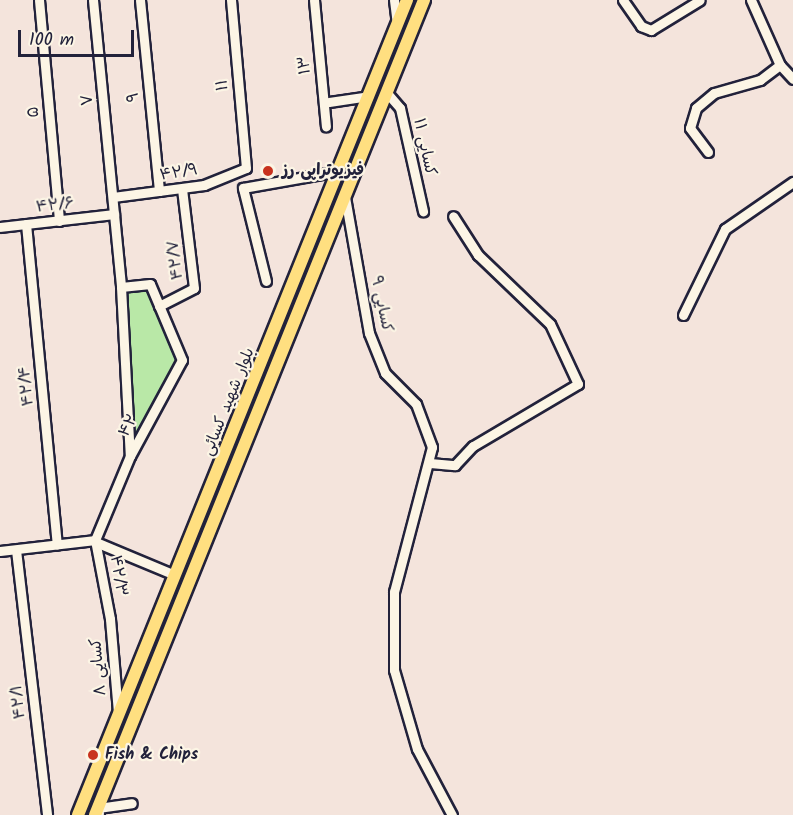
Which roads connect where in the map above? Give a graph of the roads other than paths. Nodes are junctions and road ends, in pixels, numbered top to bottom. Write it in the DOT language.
graph roads {
  1 [pos="39,0"];
  2 [pos="93,0"];
  3 [pos="140,0"];
  4 [pos="231,0"];
  5 [pos="314,0"];
  6 [pos="394,0"];
  7 [pos="407,0"];
  8 [pos="424,0"];
  9 [pos="623,0"];
  10 [pos="700,0"];
  11 [pos="751,0"];
  12 [pos="397,26"];
  13 [pos="780,65"];
  14 [pos="793,79"];
  15 [pos="387,93"];
  16 [pos="369,96"];
  17 [pos="329,102"];
  18 [pos="326,126"];
  19 [pos="708,152"];
  20 [pos="246,168"];
  21 [pos="338,171"];
  22 [pos="793,182"];
  23 [pos="182,189"];
  24 [pos="159,191"];
  25 [pos="113,197"];
  26 [pos="345,197"];
  27 [pos="423,211"];
  28 [pos="114,214"];
  29 [pos="453,216"];
  30 [pos="59,221"];
  31 [pos="26,224"];
  32 [pos="0,227"];
  33 [pos="266,281"];
  34 [pos="121,287"];
  35 [pos="159,306"];
  36 [pos="684,315"];
  37 [pos="241,417"];
  38 [pos="253,423"];
  39 [pos="130,456"];
  40 [pos="430,463"];
  41 [pos="96,542"];
  42 [pos="57,545"];
  43 [pos="16,550"];
  44 [pos="0,551"];
  45 [pos="175,575"];
  46 [pos="110,618"];
  47 [pos="118,713"];
  48 [pos="132,803"];
  49 [pos="98,813"];
  50 [pos="46,815"];
  51 [pos="78,815"];
  52 [pos="452,815"];
  1 -- 30 [label="street, ۵"];
  2 -- 25 [label="street, ۷"];
  3 -- 24 [label="street, ۹"];
  4 -- 20 [label="street, ۱۱"];
  5 -- 18 [label="street, ۱۳"];
  6 -- 12 [label="street"];
  7 -- 12 [label="main road, بلوار شهید کسائی"];
  8 -- 15 [label="main road, بلوار شهید کسائی"];
  9 -- 10 [label="street"];
  11 -- 13 [label="street"];
  12 -- 16 [label="main road, بلوار شهید کسائی"];
  13 -- 14 [label="street"];
  13 -- 19 [label="street"];
  15 -- 26 [label="main road, بلوار شهید کسائی"];
  15 -- 27 [label="street, ۱۱ کسایی"];
  16 -- 17 [label="street"];
  16 -- 21 [label="main road, بلوار شهید کسائی"];
  20 -- 23 [label="street, ۴۲/۹"];
  21 -- 33 [label="street"];
  21 -- 37 [label="main road, بلوار شهید کسائی"];
  22 -- 36 [label="street"];
  23 -- 24 [label="street, ۴۲/۹"];
  23 -- 35 [label="street, ۴۲/۷"];
  24 -- 25 [label="street, ۴۲/۹"];
  25 -- 28 [label="street, ۴۲"];
  26 -- 38 [label="main road, بلوار شهید کسائی"];
  26 -- 40 [label="street, ۹ کسایی"];
  28 -- 30 [label="street, ۴۲/۶"];
  28 -- 34 [label="street, ۴۲"];
  29 -- 40 [label="street"];
  30 -- 31 [label="street, ۴۲/۶"];
  31 -- 32 [label="street, ۴۲/۶"];
  31 -- 42 [label="street, ۴۲/۴"];
  34 -- 35 [label="street, ۴۲"];
  34 -- 39 [label="street, ۴۲"];
  35 -- 39 [label="street, ۴۲"];
  37 -- 38 [label="main road"];
  37 -- 45 [label="main road, بلوار شهید کسائی"];
  38 -- 49 [label="main road, بلوار شهید کسائی"];
  39 -- 41 [label="street"];
  40 -- 52 [label="street"];
  41 -- 42 [label="street"];
  41 -- 45 [label="street"];
  41 -- 46 [label="street, ۴۲/۳"];
  42 -- 43 [label="street"];
  43 -- 44 [label="street"];
  43 -- 50 [label="street, ۴۲/۱"];
  45 -- 47 [label="main road, بلوار شهید کسائی"];
  46 -- 47 [label="street, ۸ کسایی"];
  47 -- 51 [label="main road, بلوار شهید کسائی"];
  48 -- 49 [label="street"];
}
